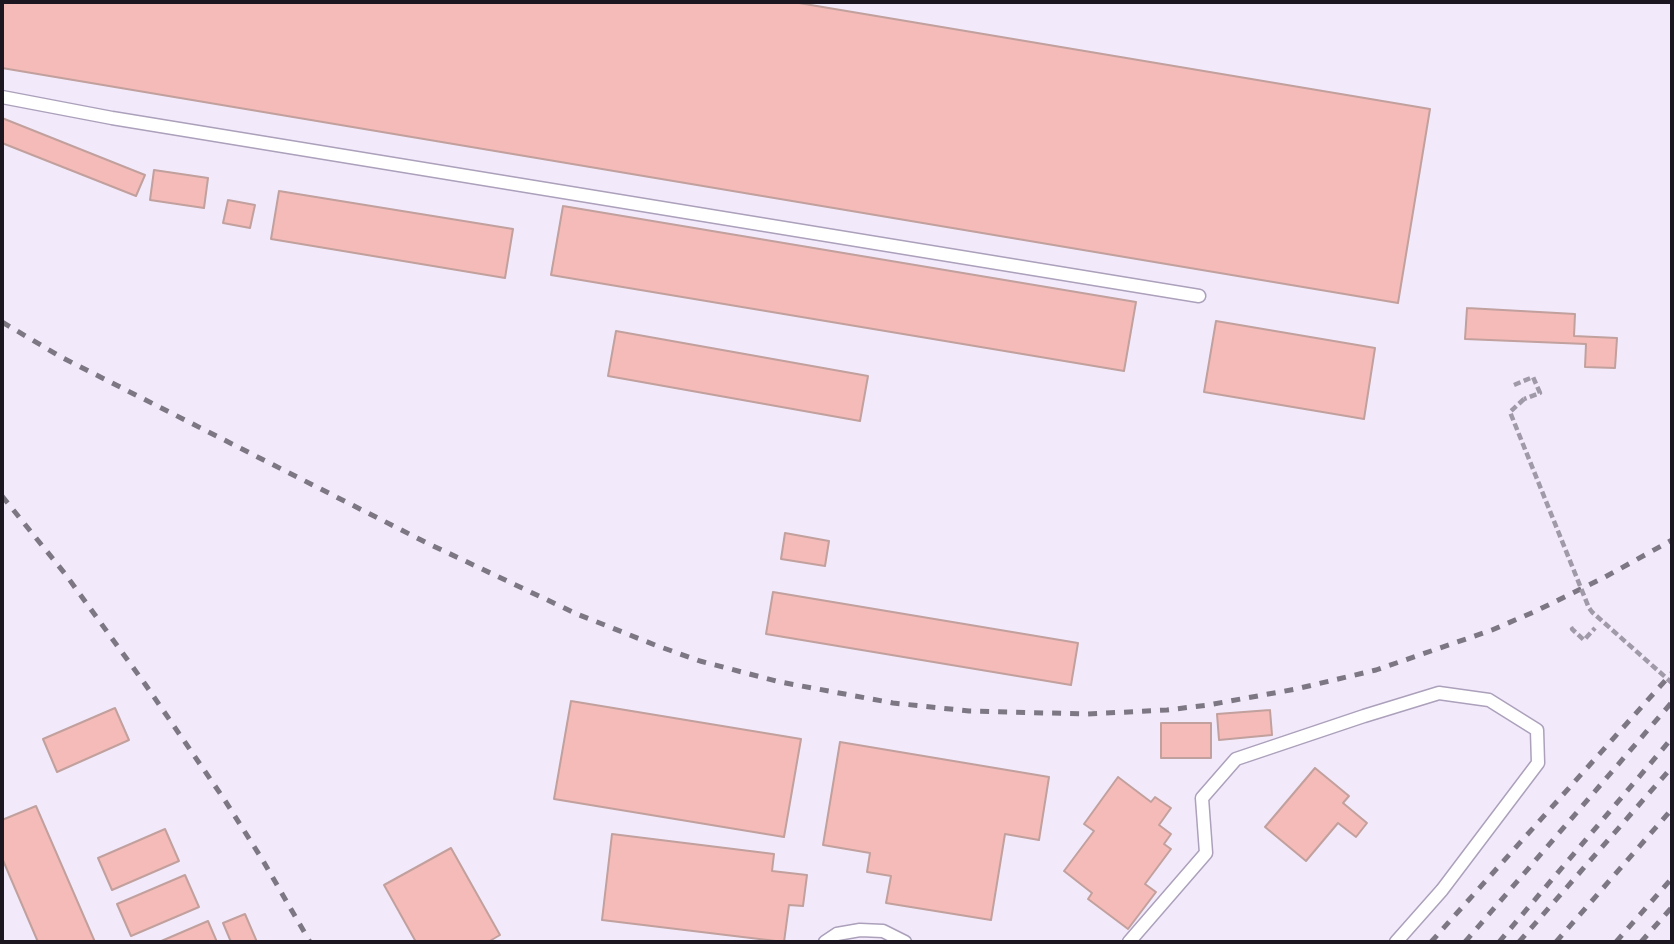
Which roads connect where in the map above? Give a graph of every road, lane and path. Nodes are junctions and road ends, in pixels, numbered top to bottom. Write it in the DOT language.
graph roads {
  1 [pos="2,97"];
  2 [pos="1199,296"];
  3 [pos="1514,385"];
  4 [pos="1574,628"];
  5 [pos="1595,628"];
  6 [pos="1672,683"];
  7 [pos="825,942"];
  8 [pos="905,942"];
  9 [pos="1129,942"];
  10 [pos="1396,942"];
  1 -- 2 [label="lane"];
  3 -- 6 [label="path, bridge"];
  4 -- 5 [label="path"];
  7 -- 8 [label="lane"];
  9 -- 10 [label="lane"];
}
